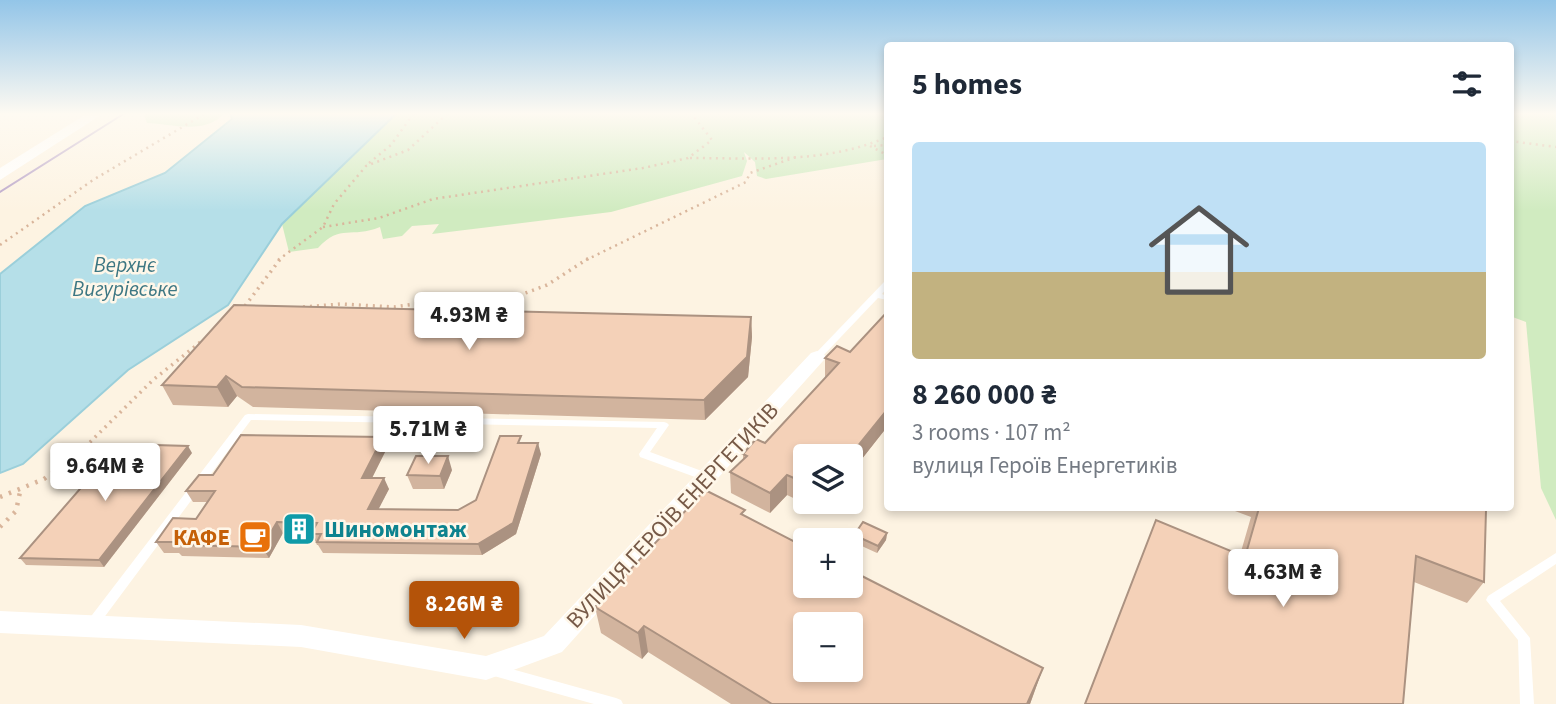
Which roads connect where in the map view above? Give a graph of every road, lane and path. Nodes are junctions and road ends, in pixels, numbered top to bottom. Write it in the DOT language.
graph roads {
  1 [pos="46,146"];
  2 [pos="154,146"];
  3 [pos="390,146"];
  4 [pos="411,146"];
  5 [pos="704,146"];
  6 [pos="870,146"];
  7 [pos="884,153"];
  8 [pos="796,157"];
  9 [pos="688,158"];
  10 [pos="366,166"];
  11 [pos="0,175"];
  12 [pos="323,227"];
  13 [pos="0,244"];
  14 [pos="884,288"];
  15 [pos="877,295"];
  16 [pos="884,297"];
  17 [pos="302,307"];
  18 [pos="251,311"];
  19 [pos="212,332"];
  20 [pos="817,357"];
  21 [pos="706,477"];
  22 [pos="20,492"];
  23 [pos="0,497"];
  24 [pos="0,527"];
  25 [pos="1556,558"];
  26 [pos="0,622"];
  27 [pos="89,627"];
  28 [pos="486,668"];
  29 [pos="616,704"];
  30 [pos="1527,704"];
  1 -- 11 [label="street"];
  2 -- 13 [label="path"];
  3 -- 10 [label="path"];
  4 -- 10 [label="path"];
  5 -- 9 [label="path"];
  6 -- 7 [label="path"];
  6 -- 8 [label="path"];
  8 -- 9 [label="path"];
  8 -- 17 [label="path"];
  9 -- 12 [label="path"];
  10 -- 12 [label="path"];
  12 -- 18 [label="path"];
  14 -- 15 [label="lane, ВУЛИЦЯ ГЕРОЇВ ЕНЕРГЕТИКІВ"];
  15 -- 16 [label="lane"];
  15 -- 20 [label="lane, ВУЛИЦЯ ГЕРОЇВ ЕНЕРГЕТИКІВ"];
  19 -- 22 [label="path"];
  20 -- 21 [label="street, ВУЛИЦЯ ГЕРОЇВ ЕНЕРГЕТИКІВ"];
  21 -- 27 [label="lane"];
  21 -- 28 [label="street, ВУЛИЦЯ ГЕРОЇВ ЕНЕРГЕТИКІВ"];
  22 -- 23 [label="path"];
  22 -- 24 [label="path"];
  25 -- 30 [label="lane"];
  26 -- 27 [label="street, ВУЛИЦЯ ГЕРОЇВ ЕНЕРГЕТИКІВ"];
  27 -- 28 [label="street, ВУЛИЦЯ ГЕРОЇВ ЕНЕРГЕТИКІВ"];
  28 -- 29 [label="lane"];
}
